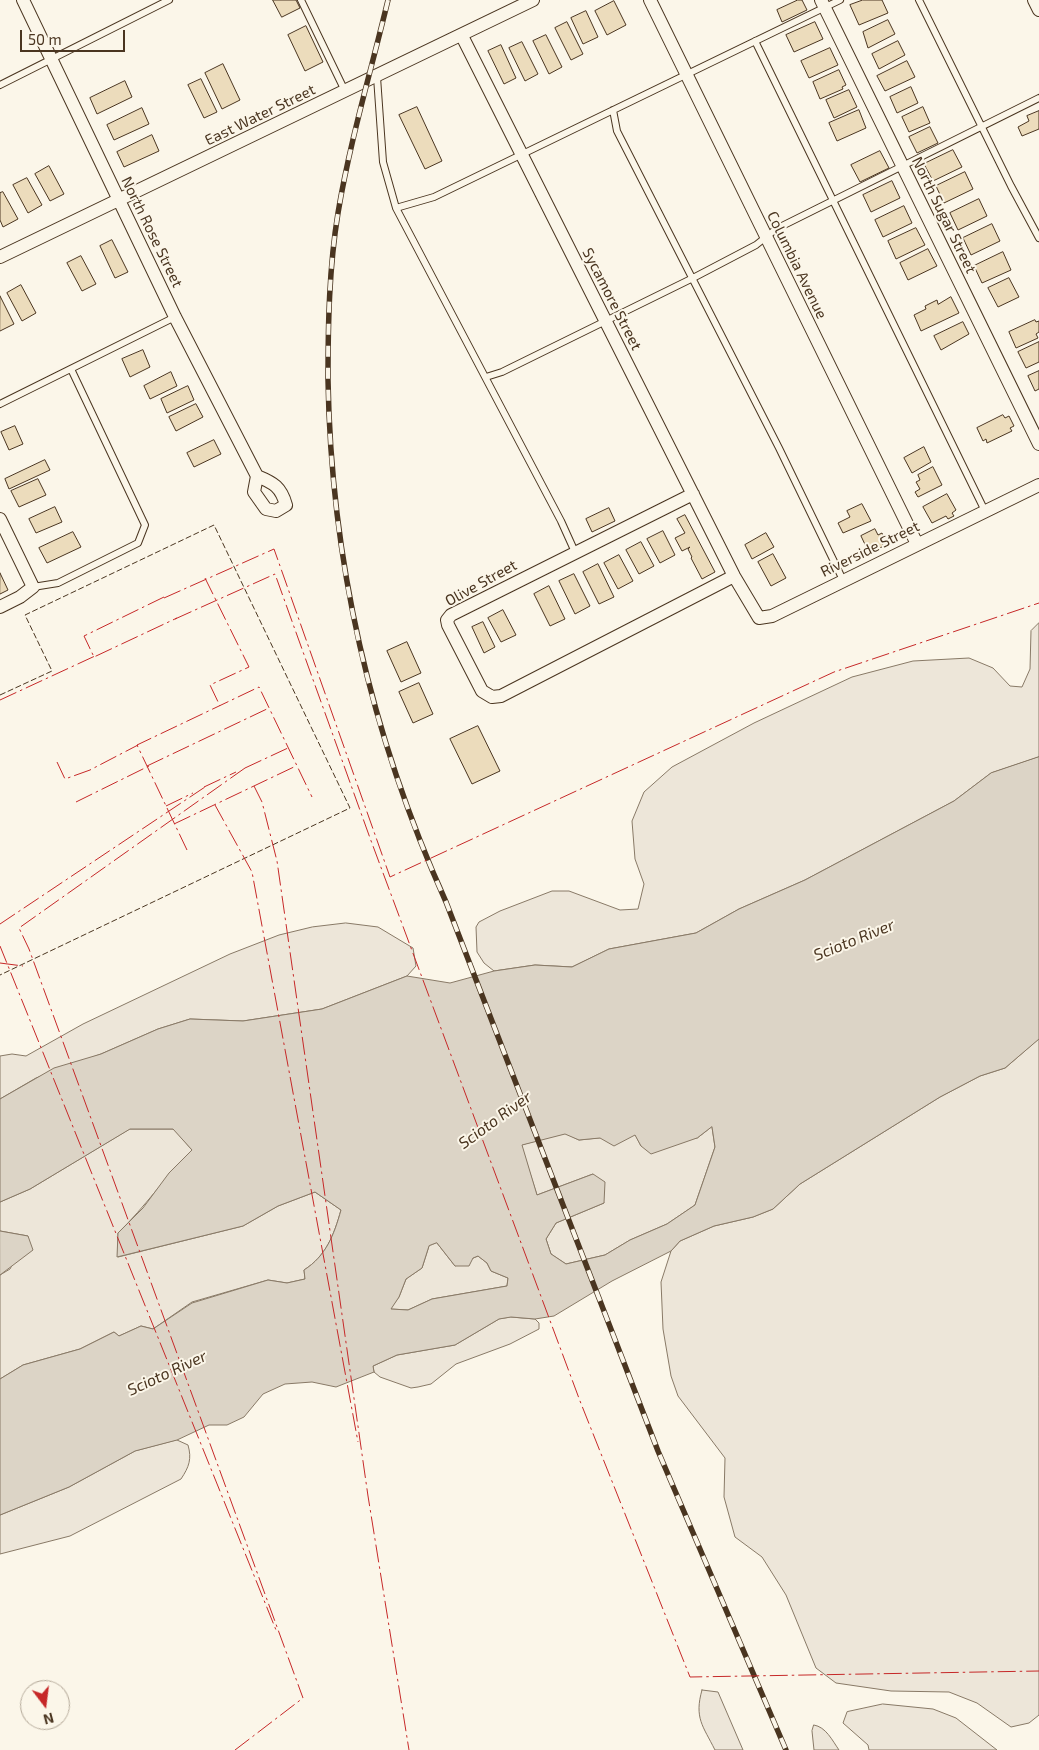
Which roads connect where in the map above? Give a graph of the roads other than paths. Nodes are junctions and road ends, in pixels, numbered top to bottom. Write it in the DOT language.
graph roads {
  1 [pos="23,0"];
  2 [pos="169,0"];
  3 [pos="301,0"];
  4 [pos="533,0"];
  5 [pos="650,0"];
  6 [pos="840,0"];
  7 [pos="919,0"];
  8 [pos="1034,0"];
  9 [pos="823,4"];
  10 [pos="1039,10"];
  11 [pos="462,36"];
  12 [pos="755,41"];
  13 [pos="51,59"];
  14 [pos="686,74"];
  15 [pos="376,77"];
  16 [pos="0,85"];
  17 [pos="345,93"];
  18 [pos="1039,98"];
  19 [pos="613,110"];
  20 [pos="981,127"];
  21 [pos="522,155"];
  22 [pos="902,167"];
  23 [pos="832,200"];
  24 [pos="119,201"];
  25 [pos="396,208"];
  26 [pos="765,237"];
  27 [pos="1039,238"];
  28 [pos="0,257"];
  29 [pos="693,278"];
  30 [pos="175,317"];
  31 [pos="605,322"];
  32 [pos="71,369"];
  33 [pos="486,377"];
  34 [pos="0,404"];
  35 [pos="1039,444"];
  36 [pos="257,476"];
  37 [pos="1039,485"];
  38 [pos="693,494"];
  39 [pos="985,511"];
  40 [pos="0,519"];
  41 [pos="917,544"];
  42 [pos="575,552"];
  43 [pos="734,576"];
  44 [pos="843,580"];
  45 [pos="33,587"];
  46 [pos="0,607"];
  1 -- 13 [label="street, North Rose Street"];
  2 -- 13 [label="lane"];
  3 -- 17 [label="lane"];
  4 -- 11 [label="street, East Water Street"];
  5 -- 14 [label="street, Columbia Avenue"];
  6 -- 9 [label="lane"];
  7 -- 20 [label="lane"];
  8 -- 10 [label="street"];
  9 -- 12 [label="lane"];
  9 -- 22 [label="street, North Sugar Street"];
  11 -- 15 [label="street, East Water Street"];
  11 -- 21 [label="street, Sycamore Street"];
  12 -- 14 [label="lane"];
  12 -- 23 [label="lane"];
  13 -- 16 [label="lane"];
  13 -- 24 [label="street, North Rose Street"];
  14 -- 19 [label="lane"];
  14 -- 26 [label="street, Columbia Avenue"];
  15 -- 17 [label="street, East Water Street"];
  15 -- 25 [label="lane"];
  17 -- 24 [label="street, East Water Street"];
  18 -- 20 [label="lane"];
  19 -- 21 [label="lane"];
  19 -- 29 [label="lane"];
  20 -- 22 [label="lane"];
  20 -- 27 [label="lane"];
  21 -- 25 [label="lane"];
  21 -- 31 [label="street, Sycamore Street"];
  22 -- 23 [label="lane"];
  22 -- 35 [label="street, North Sugar Street"];
  23 -- 26 [label="lane"];
  23 -- 39 [label="lane"];
  24 -- 28 [label="street, East Water Street"];
  24 -- 30 [label="street, North Rose Street"];
  25 -- 33 [label="lane"];
  26 -- 29 [label="lane"];
  26 -- 41 [label="street, Columbia Avenue"];
  29 -- 31 [label="lane"];
  29 -- 44 [label="lane"];
  30 -- 32 [label="lane"];
  30 -- 36 [label="street, North Rose Street"];
  31 -- 33 [label="lane"];
  31 -- 38 [label="street, Sycamore Street"];
  32 -- 34 [label="lane"];
  32 -- 45 [label="lane"];
  33 -- 42 [label="lane"];
  37 -- 39 [label="street, Riverside Street"];
  38 -- 42 [label="street, Olive Street"];
  38 -- 43 [label="street, Sycamore Street"];
  39 -- 41 [label="street, Riverside Street"];
  40 -- 45 [label="street"];
  41 -- 44 [label="street, Riverside Street"];
  42 -- 43 [label="street, Olive Street"];
  43 -- 44 [label="street, Riverside Street"];
  45 -- 46 [label="street"];
}
